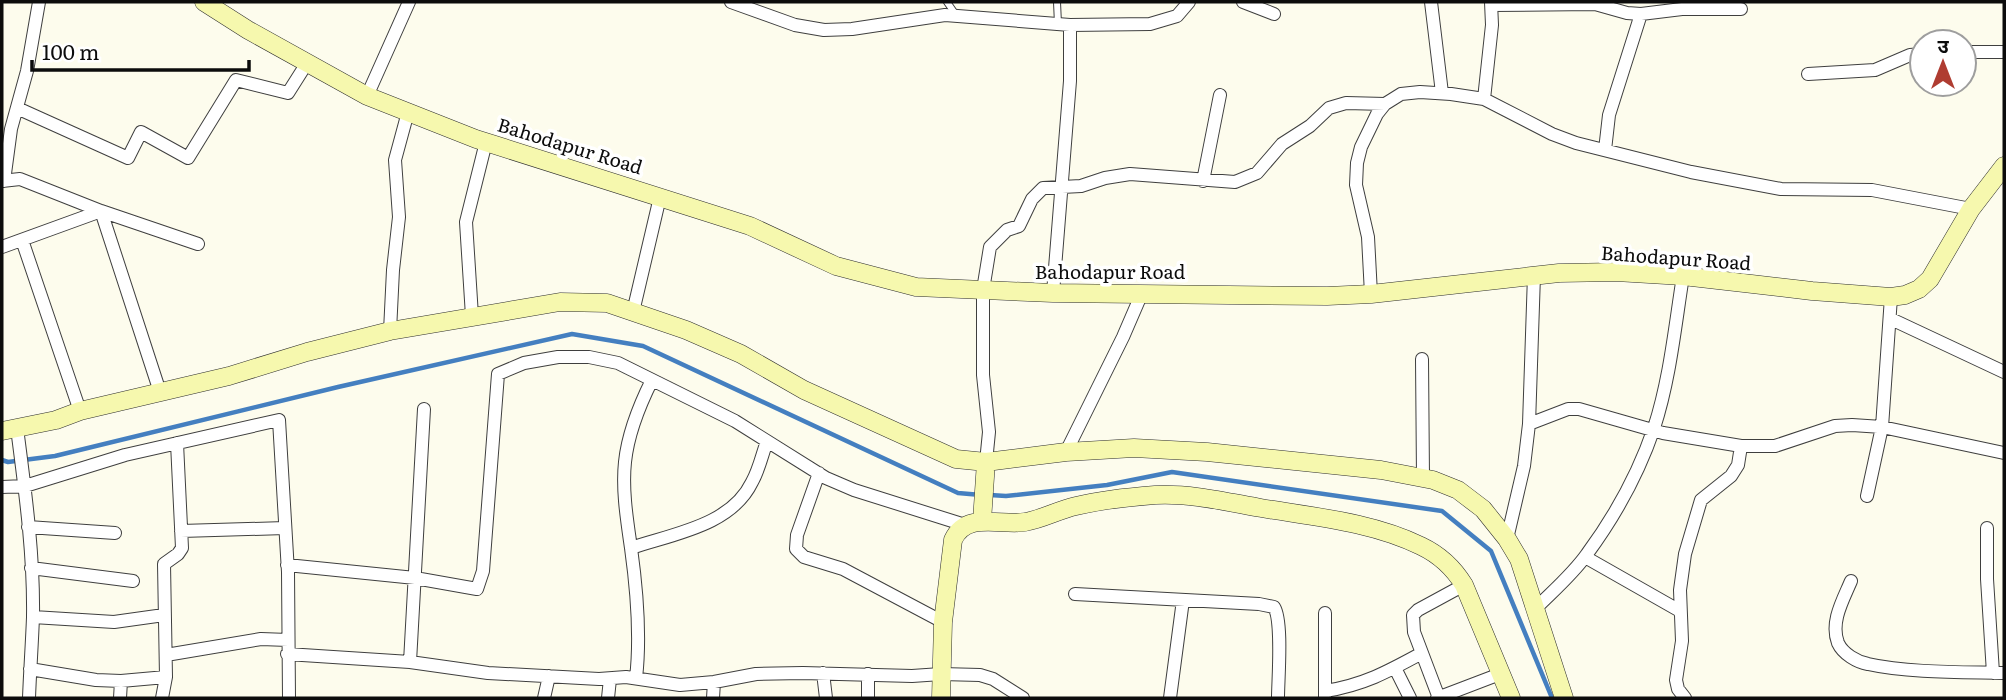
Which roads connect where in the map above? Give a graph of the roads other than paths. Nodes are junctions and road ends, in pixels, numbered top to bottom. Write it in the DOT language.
graph roads {
  1 [pos="39,2"];
  2 [pos="204,2"];
  3 [pos="409,2"];
  4 [pos="731,2"];
  5 [pos="947,2"];
  6 [pos="1057,2"];
  7 [pos="1189,2"];
  8 [pos="1242,2"];
  9 [pos="1431,2"];
  10 [pos="1492,3"];
  11 [pos="1604,3"];
  12 [pos="1741,9"];
  13 [pos="1641,14"];
  14 [pos="1275,15"];
  15 [pos="957,16"];
  16 [pos="1064,24"];
  17 [pos="1978,52"];
  18 [pos="2004,52"];
  19 [pos="1908,56"];
  20 [pos="307,62"];
  21 [pos="1808,74"];
  22 [pos="1442,93"];
  23 [pos="1220,95"];
  24 [pos="367,96"];
  25 [pos="1485,99"];
  26 [pos="1385,104"];
  27 [pos="17,108"];
  28 [pos="408,112"];
  29 [pos="486,142"];
  30 [pos="1605,150"];
  31 [pos="2004,166"];
  32 [pos="3,181"];
  33 [pos="1203,181"];
  34 [pos="1061,188"];
  35 [pos="660,197"];
  36 [pos="1971,209"];
  37 [pos="101,212"];
  38 [pos="22,240"];
  39 [pos="198,244"];
  40 [pos="2,247"];
  41 [pos="1534,275"];
  42 [pos="1683,276"];
  43 [pos="983,290"];
  44 [pos="1053,293"];
  45 [pos="1142,293"];
  46 [pos="1371,294"];
  47 [pos="1892,297"];
  48 [pos="633,312"];
  49 [pos="472,316"];
  50 [pos="1891,319"];
  51 [pos="390,331"];
  52 [pos="1422,359"];
  53 [pos="2004,372"];
  54 [pos="652,380"];
  55 [pos="160,392"];
  56 [pos="424,409"];
  57 [pos="80,411"];
  58 [pos="1529,424"];
  59 [pos="1882,428"];
  60 [pos="1653,429"];
  61 [pos="12,433"];
  62 [pos="767,441"];
  63 [pos="177,443"];
  64 [pos="1741,446"];
  65 [pos="1066,453"];
  66 [pos="2004,453"];
  67 [pos="985,469"];
  68 [pos="818,473"];
  69 [pos="1423,478"];
  70 [pos="24,482"];
  71 [pos="2,487"];
  72 [pos="1867,496"];
  73 [pos="977,519"];
  74 [pos="28,527"];
  75 [pos="285,528"];
  76 [pos="1987,528"];
  77 [pos="181,531"];
  78 [pos="115,533"];
  79 [pos="1507,539"];
  80 [pos="631,548"];
  81 [pos="1586,557"];
  82 [pos="287,565"];
  83 [pos="31,568"];
  84 [pos="415,578"];
  85 [pos="133,581"];
  86 [pos="1851,581"];
  87 [pos="1464,585"];
  88 [pos="1075,594"];
  89 [pos="1183,600"];
  90 [pos="1536,608"];
  91 [pos="1679,611"];
  92 [pos="1325,613"];
  93 [pos="164,615"];
  94 [pos="33,617"];
  95 [pos="943,622"];
  96 [pos="288,647"];
  97 [pos="1422,653"];
  98 [pos="166,654"];
  99 [pos="410,662"];
  100 [pos="1395,668"];
  101 [pos="30,669"];
  102 [pos="823,673"];
  103 [pos="1998,673"];
  104 [pos="868,674"];
  105 [pos="940,674"];
  106 [pos="1500,674"];
  107 [pos="549,676"];
  108 [pos="166,677"];
  109 [pos="610,678"];
  110 [pos="636,678"];
  111 [pos="121,681"];
  112 [pos="715,682"];
  113 [pos="1325,695"];
  114 [pos="29,698"];
  115 [pos="120,698"];
  116 [pos="162,698"];
  117 [pos="289,698"];
  118 [pos="544,698"];
  119 [pos="608,698"];
  120 [pos="713,698"];
  121 [pos="826,698"];
  122 [pos="868,698"];
  123 [pos="940,698"];
  124 [pos="1023,698"];
  125 [pos="1170,698"];
  126 [pos="1278,698"];
  127 [pos="1410,698"];
  128 [pos="1438,698"];
  129 [pos="1511,698"];
  130 [pos="1564,698"];
  131 [pos="1685,698"];
  1 -- 27 [label="street"];
  2 -- 20 [label="street, Bahodapur Road"];
  3 -- 24 [label="street"];
  4 -- 15 [label="street"];
  5 -- 15 [label="lane"];
  6 -- 16 [label="lane"];
  7 -- 16 [label="street"];
  8 -- 14 [label="street"];
  9 -- 22 [label="street"];
  10 -- 11 [label="street"];
  10 -- 25 [label="street"];
  11 -- 13 [label="street"];
  12 -- 13 [label="street"];
  13 -- 30 [label="street"];
  15 -- 16 [label="street"];
  16 -- 34 [label="street"];
  17 -- 18 [label="street"];
  19 -- 21 [label="street"];
  20 -- 24 [label="street, Bahodapur Road"];
  20 -- 27 [label="street"];
  22 -- 25 [label="street"];
  22 -- 26 [label="street"];
  23 -- 33 [label="street"];
  24 -- 28 [label="street, Bahodapur Road"];
  25 -- 30 [label="street"];
  26 -- 33 [label="street"];
  26 -- 46 [label="street"];
  27 -- 32 [label="street"];
  28 -- 29 [label="street, Bahodapur Road"];
  28 -- 51 [label="street"];
  29 -- 35 [label="street, Bahodapur Road"];
  29 -- 49 [label="street"];
  30 -- 36 [label="street"];
  31 -- 36 [label="street, Bahodapur Road"];
  32 -- 37 [label="street"];
  33 -- 34 [label="street"];
  34 -- 43 [label="street"];
  34 -- 44 [label="street"];
  35 -- 43 [label="street, Bahodapur Road"];
  35 -- 48 [label="street"];
  36 -- 47 [label="street, Bahodapur Road"];
  37 -- 38 [label="street"];
  37 -- 39 [label="street"];
  37 -- 55 [label="street"];
  38 -- 40 [label="street"];
  38 -- 57 [label="street"];
  41 -- 42 [label="street, Bahodapur Road"];
  41 -- 46 [label="street, Bahodapur Road"];
  41 -- 58 [label="street"];
  42 -- 47 [label="street, Bahodapur Road"];
  42 -- 60 [label="street"];
  43 -- 44 [label="street, Bahodapur Road"];
  43 -- 67 [label="street"];
  44 -- 45 [label="street, Bahodapur Road"];
  45 -- 46 [label="street, Bahodapur Road"];
  45 -- 65 [label="street"];
  47 -- 50 [label="street"];
  48 -- 49 [label="street"];
  48 -- 67 [label="street"];
  49 -- 51 [label="street"];
  50 -- 53 [label="street"];
  50 -- 59 [label="street"];
  51 -- 55 [label="street"];
  52 -- 69 [label="street"];
  54 -- 62 [label="street"];
  54 -- 80 [label="street"];
  54 -- 84 [label="street"];
  55 -- 57 [label="street"];
  56 -- 84 [label="street"];
  57 -- 61 [label="street"];
  58 -- 60 [label="street"];
  58 -- 79 [label="street"];
  59 -- 64 [label="street"];
  59 -- 66 [label="street"];
  59 -- 72 [label="street"];
  60 -- 64 [label="street"];
  60 -- 81 [label="street"];
  61 -- 70 [label="street"];
  62 -- 68 [label="street"];
  62 -- 80 [label="street"];
  63 -- 70 [label="street"];
  63 -- 75 [label="street"];
  63 -- 77 [label="street"];
  64 -- 91 [label="street"];
  65 -- 67 [label="street"];
  65 -- 69 [label="street"];
  67 -- 73 [label="street"];
  68 -- 73 [label="street"];
  68 -- 95 [label="street"];
  69 -- 79 [label="street"];
  70 -- 71 [label="street"];
  70 -- 74 [label="street"];
  73 -- 87 [label="street"];
  73 -- 95 [label="street"];
  74 -- 78 [label="street"];
  74 -- 83 [label="street"];
  75 -- 77 [label="street"];
  75 -- 82 [label="street"];
  76 -- 103 [label="street"];
  77 -- 93 [label="street"];
  79 -- 90 [label="street"];
  80 -- 110 [label="street"];
  81 -- 90 [label="street"];
  81 -- 91 [label="street"];
  82 -- 84 [label="street"];
  82 -- 96 [label="street"];
  83 -- 85 [label="street"];
  83 -- 94 [label="street"];
  84 -- 99 [label="street"];
  86 -- 103 [label="street"];
  87 -- 97 [label="street"];
  87 -- 106 [label="street"];
  88 -- 89 [label="street"];
  89 -- 125 [label="street"];
  89 -- 126 [label="street"];
  90 -- 130 [label="street"];
  91 -- 131 [label="street"];
  92 -- 113 [label="street"];
  93 -- 94 [label="street"];
  93 -- 98 [label="street"];
  94 -- 101 [label="street"];
  95 -- 105 [label="street"];
  96 -- 98 [label="street"];
  96 -- 99 [label="street"];
  96 -- 117 [label="street"];
  97 -- 100 [label="street"];
  97 -- 128 [label="street"];
  98 -- 108 [label="street"];
  99 -- 107 [label="street"];
  100 -- 113 [label="street"];
  100 -- 127 [label="street"];
  101 -- 111 [label="street"];
  101 -- 114 [label="street"];
  102 -- 104 [label="street"];
  102 -- 112 [label="street"];
  102 -- 121 [label="street"];
  104 -- 105 [label="street"];
  104 -- 122 [label="street"];
  105 -- 123 [label="street"];
  105 -- 124 [label="street"];
  106 -- 128 [label="street"];
  106 -- 129 [label="street"];
  107 -- 109 [label="street"];
  107 -- 118 [label="street"];
  108 -- 111 [label="street"];
  108 -- 116 [label="street"];
  109 -- 110 [label="street"];
  109 -- 119 [label="street"];
  110 -- 112 [label="street"];
  111 -- 115 [label="street"];
  112 -- 120 [label="street"];
}
